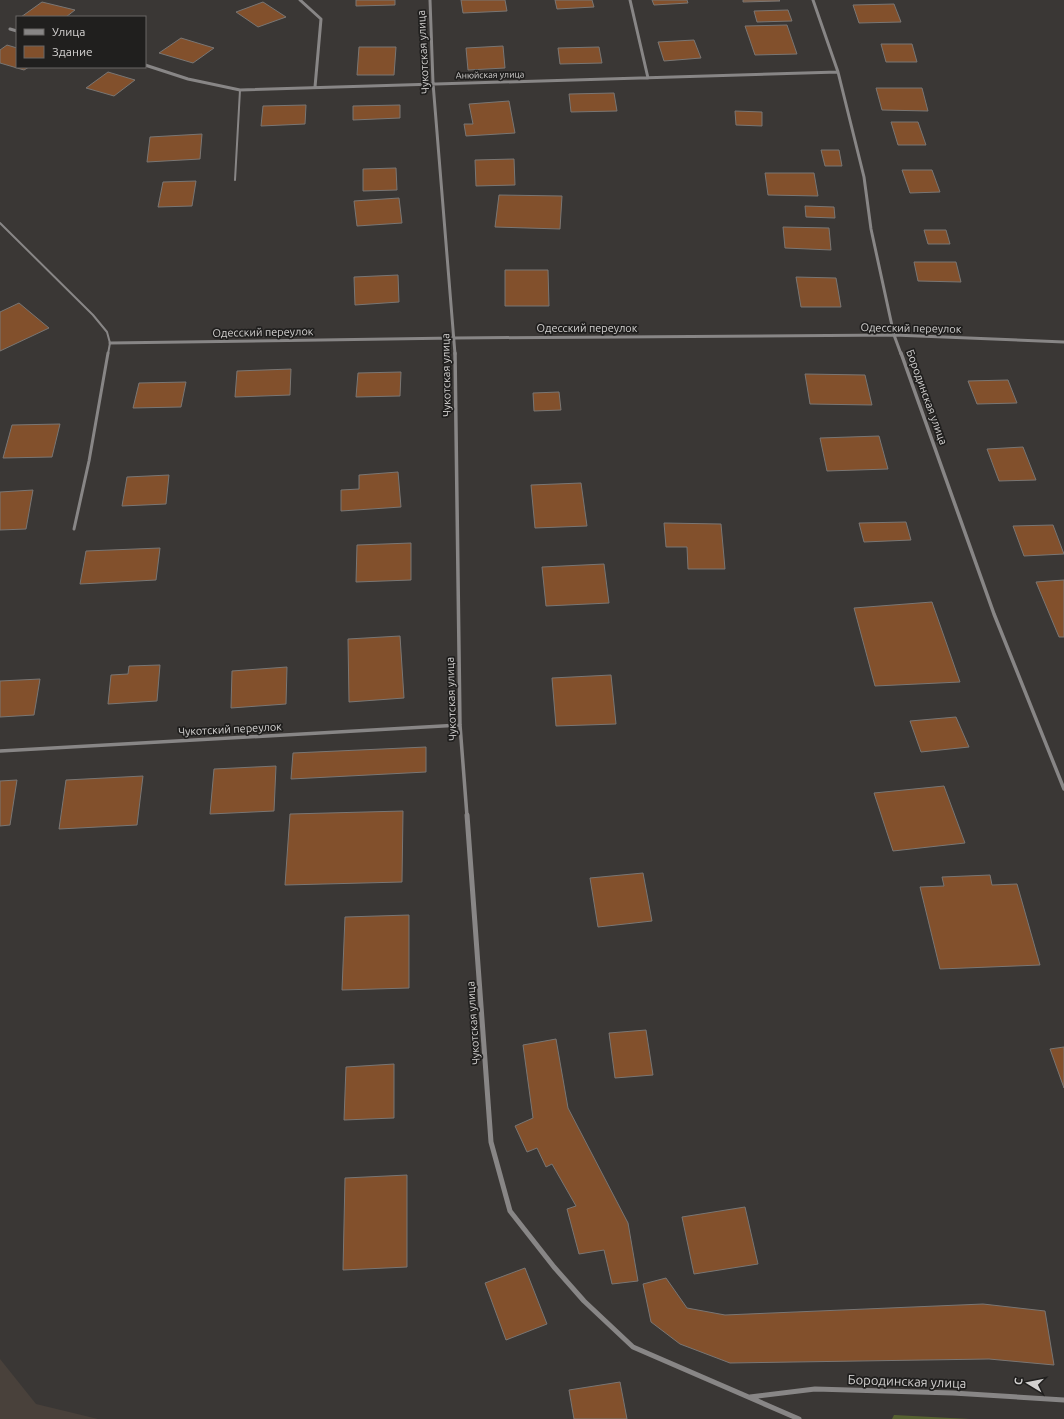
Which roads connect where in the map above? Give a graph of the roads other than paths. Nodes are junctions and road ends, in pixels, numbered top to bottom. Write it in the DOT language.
graph roads {
  1 [pos="300,0"];
  2 [pos="430,0"];
  3 [pos="630,0"];
  4 [pos="813,0"];
  5 [pos="10,29"];
  6 [pos="16,31"];
  7 [pos="146,65"];
  8 [pos="838,72"];
  9 [pos="648,78"];
  10 [pos="434,83"];
  11 [pos="316,87"];
  12 [pos="240,90"];
  13 [pos="235,180"];
  14 [pos="0,223"];
  15 [pos="894,335"];
  16 [pos="455,338"];
  17 [pos="1064,342"];
  18 [pos="110,343"];
  19 [pos="74,529"];
  20 [pos="460,725"];
  21 [pos="0,751"];
  22 [pos="1064,789"];
  23 [pos="749,1398"];
  24 [pos="1064,1400"];
  25 [pos="799,1419"];
  1 -- 11 [label="street"];
  2 -- 10 [label="street, Чукотская улица"];
  3 -- 9 [label="street"];
  4 -- 8 [label="street, Бородинская улица"];
  5 -- 6 [label="street"];
  7 -- 12 [label="street, Анюйская улица"];
  8 -- 9 [label="street, Анюйская улица"];
  8 -- 15 [label="street, Бородинская улица"];
  9 -- 10 [label="street, Анюйская улица"];
  10 -- 11 [label="street, Анюйская улица"];
  10 -- 16 [label="street, Чукотская улица"];
  11 -- 12 [label="street, Анюйская улица"];
  12 -- 13 [label="lane"];
  14 -- 18 [label="lane"];
  15 -- 16 [label="street, Одесский переулок"];
  15 -- 17 [label="street, Одесский переулок"];
  15 -- 22 [label="street, Бородинская улица"];
  16 -- 18 [label="street, Одесский переулок"];
  16 -- 20 [label="street, Чукотская улица"];
  18 -- 19 [label="lane"];
  20 -- 21 [label="street, Чукотский переулок"];
  20 -- 23 [label="street, Чукотская улица"];
  23 -- 24 [label="street, Бородинская улица"];
  23 -- 25 [label="street"];
}
